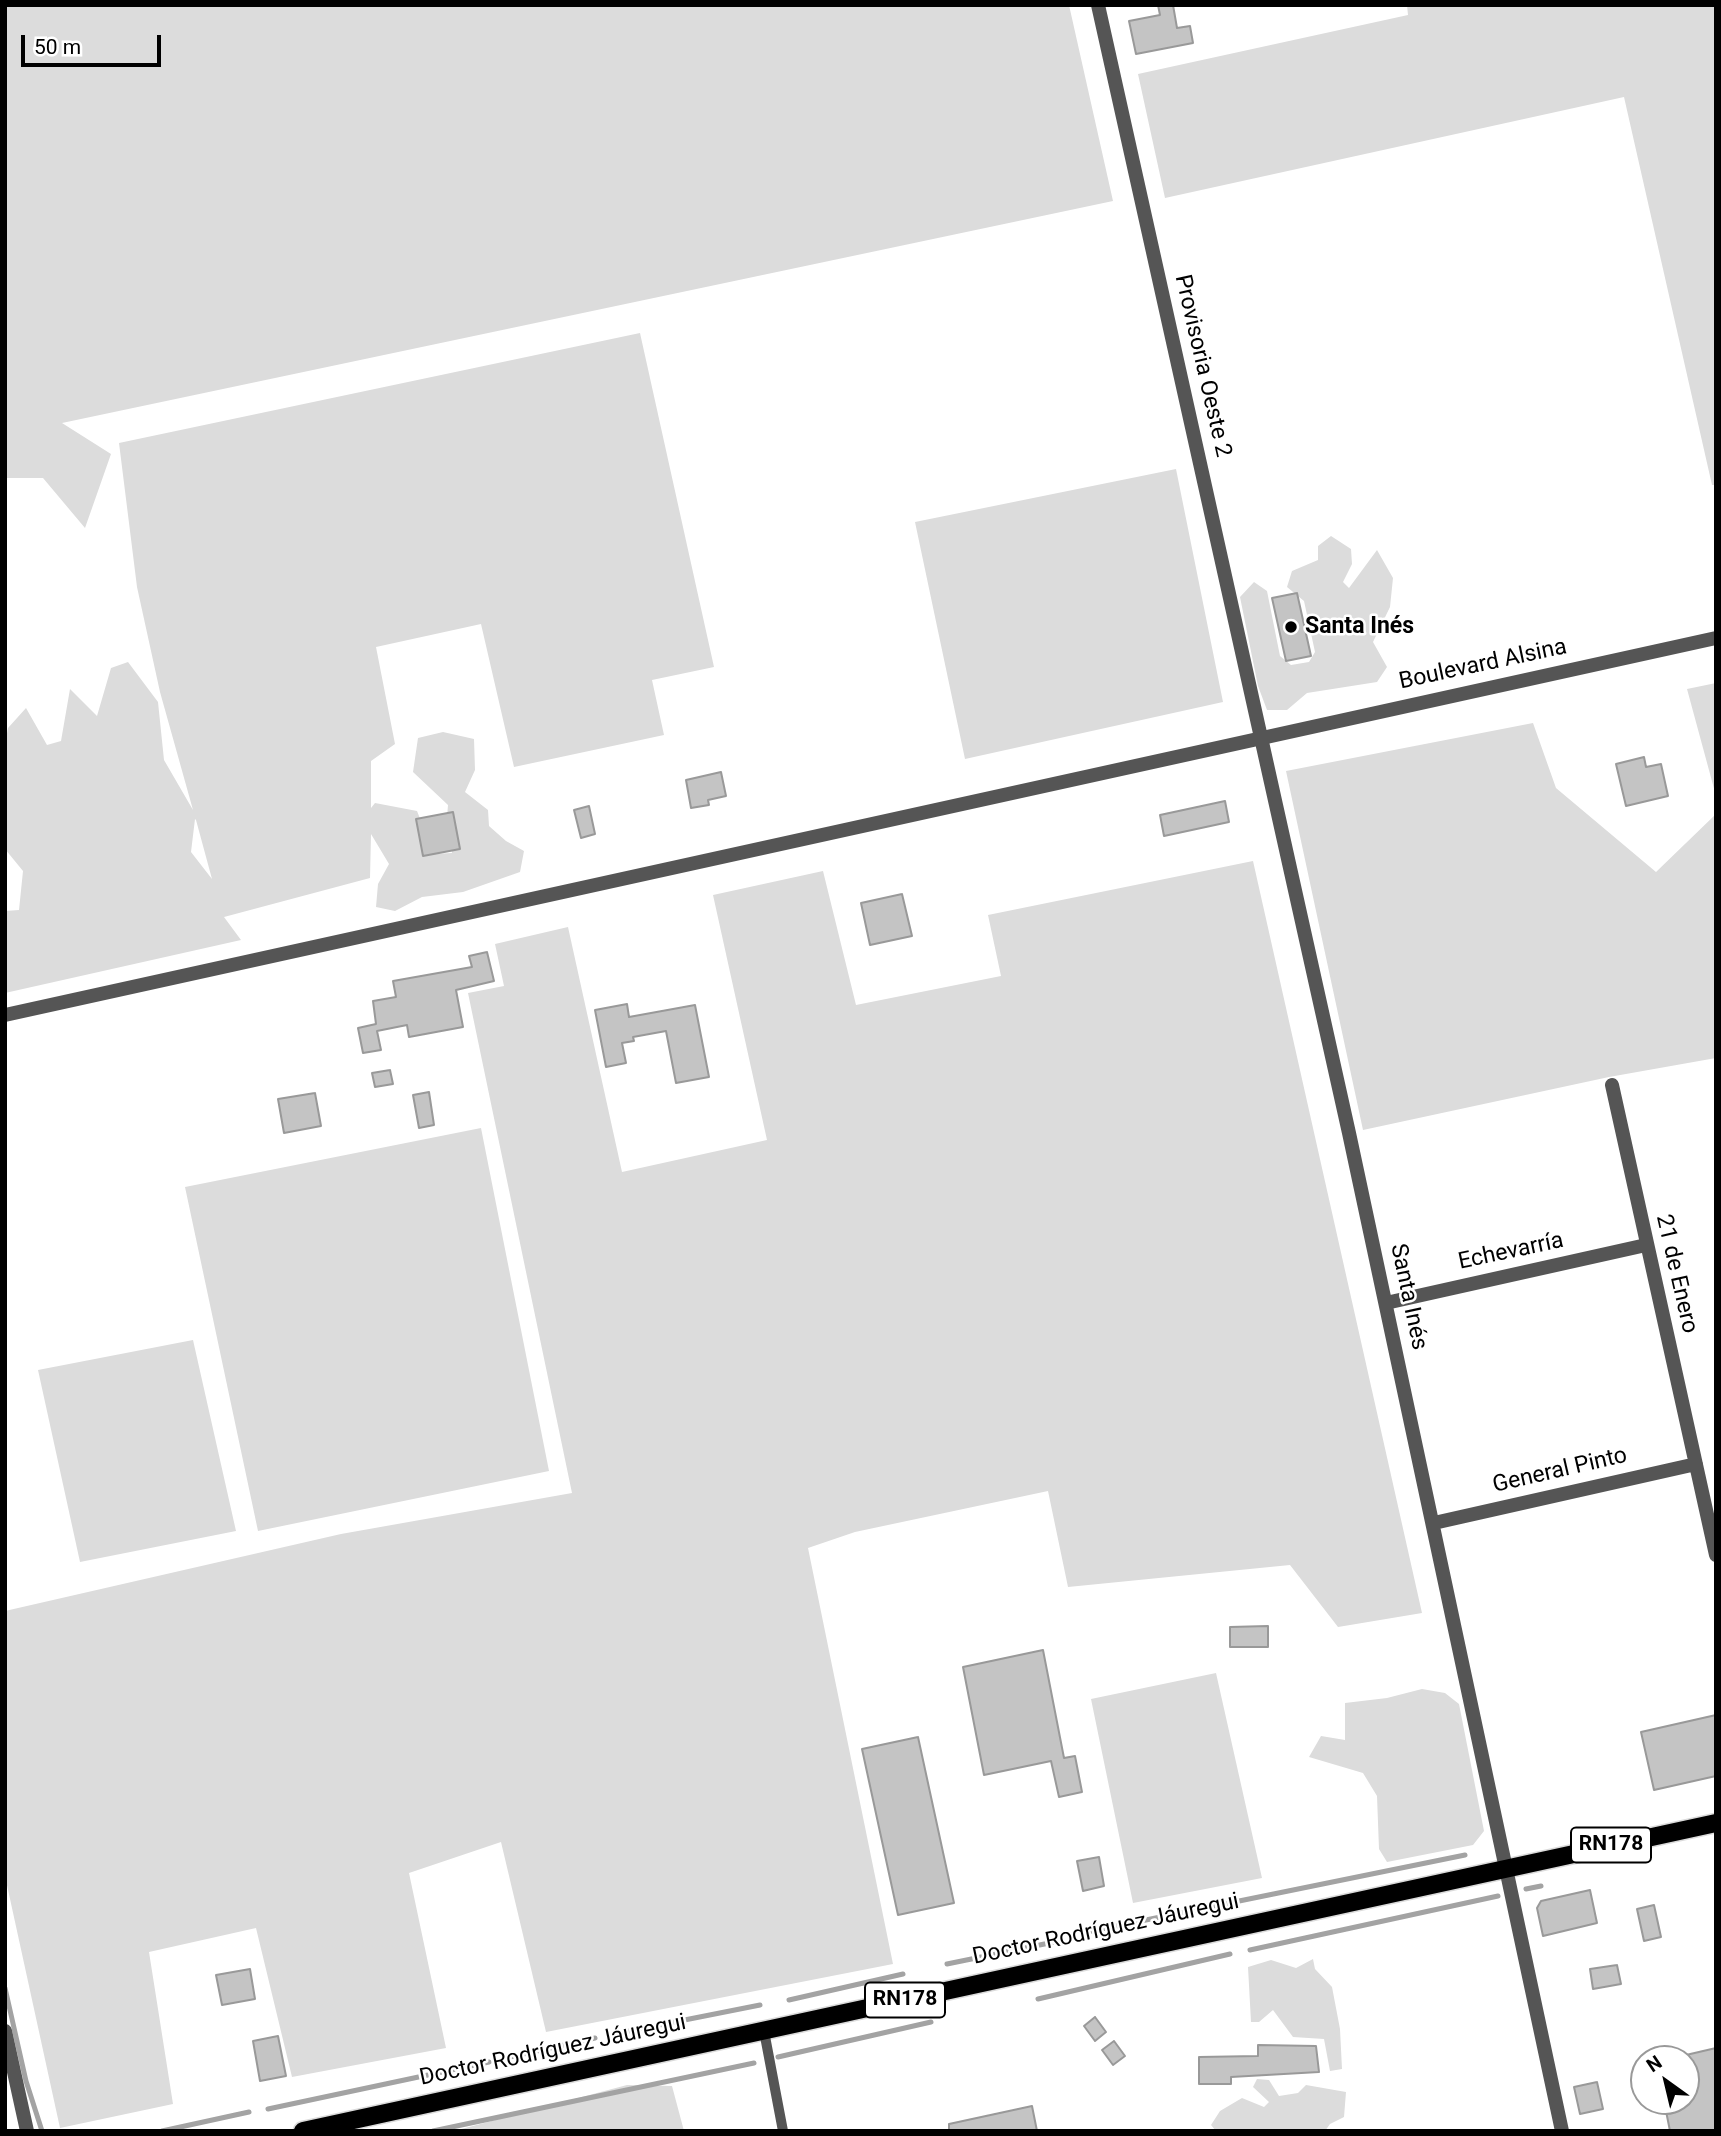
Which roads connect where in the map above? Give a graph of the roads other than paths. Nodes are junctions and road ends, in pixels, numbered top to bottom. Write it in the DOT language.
graph roads {
  1 [pos="1098,5"];
  2 [pos="1716,638"];
  3 [pos="1261,737"];
  4 [pos="5,1015"];
  5 [pos="1612,1085"];
  6 [pos="1646,1245"];
  7 [pos="1386,1303"];
  8 [pos="1696,1464"];
  9 [pos="1434,1523"];
  10 [pos="1716,1555"];
  11 [pos="1716,1823"];
  12 [pos="1507,1867"];
  13 [pos="5,2031"];
  14 [pos="764,2031"];
  15 [pos="27,2131"];
  16 [pos="303,2131"];
  17 [pos="783,2131"];
  18 [pos="1562,2131"];
  1 -- 3 [label="street, Provisoria Oeste 2"];
  2 -- 3 [label="street, Boulevard Alsina"];
  3 -- 4 [label="street, Boulevard Alsina"];
  3 -- 7 [label="street, Santa Inés"];
  5 -- 6 [label="street, 21 de Enero"];
  6 -- 7 [label="street, Echevarría"];
  6 -- 8 [label="street, 21 de Enero"];
  7 -- 9 [label="street, Santa Inés"];
  8 -- 9 [label="street, General Pinto"];
  8 -- 10 [label="street, 21 de Enero"];
  9 -- 12 [label="street, Santa Inés"];
  11 -- 12 [label="main road, Doctor Rodríguez Jáuregui / RN178"];
  12 -- 14 [label="main road, Doctor Rodríguez Jáuregui / RN178"];
  12 -- 18 [label="street, Santa Inés"];
  13 -- 15 [label="street"];
  14 -- 16 [label="main road, Doctor Rodríguez Jáuregui / RN178"];
  14 -- 17 [label="lane"];
}
